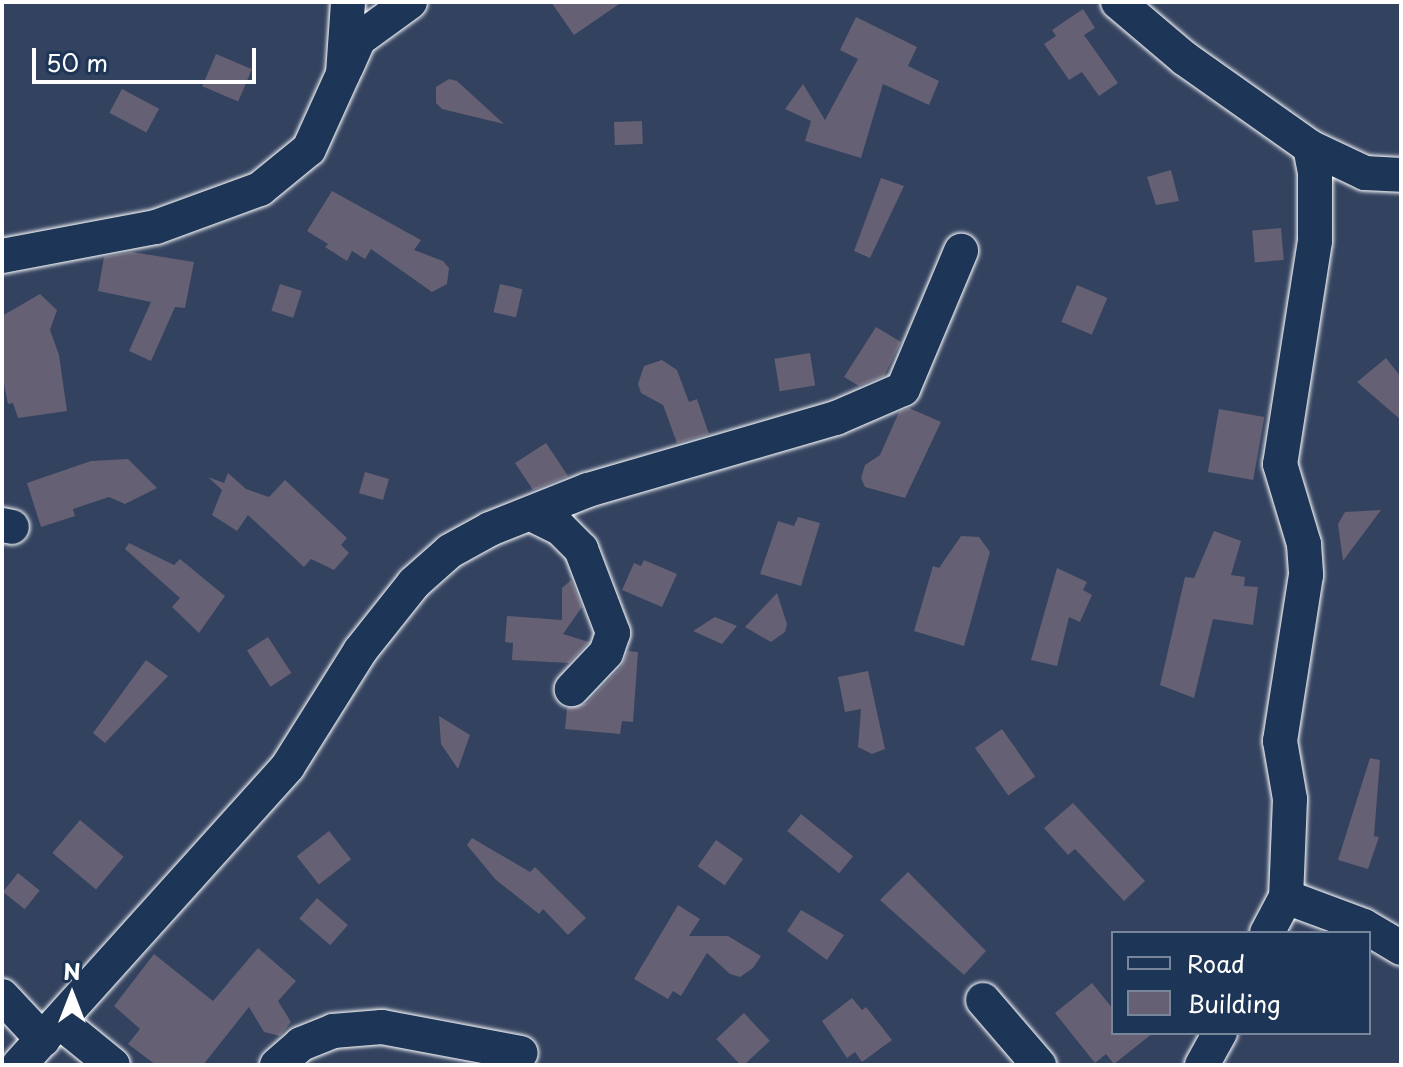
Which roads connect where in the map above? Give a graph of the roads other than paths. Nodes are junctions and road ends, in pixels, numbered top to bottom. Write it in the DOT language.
graph roads {
  1 [pos="348,2"];
  2 [pos="410,2"];
  3 [pos="1118,2"];
  4 [pos="343,74"];
  5 [pos="1310,147"];
  6 [pos="1401,175"];
  7 [pos="961,251"];
  8 [pos="2,256"];
  9 [pos="533,515"];
  10 [pos="572,689"];
  11 [pos="1286,897"];
  12 [pos="1268,931"];
  13 [pos="1401,948"];
  14 [pos="2,996"];
  15 [pos="983,1000"];
  16 [pos="51,1031"];
  17 [pos="1219,1035"];
  18 [pos="521,1053"];
  19 [pos="19,1065"];
  20 [pos="113,1065"];
  21 [pos="277,1065"];
  22 [pos="1039,1065"];
  23 [pos="1202,1065"];
  1 -- 4 [label="street"];
  2 -- 4 [label="street"];
  3 -- 5 [label="street"];
  4 -- 8 [label="street"];
  5 -- 6 [label="street"];
  5 -- 11 [label="street"];
  7 -- 9 [label="street"];
  9 -- 10 [label="street"];
  9 -- 16 [label="street"];
  11 -- 12 [label="street"];
  11 -- 13 [label="street"];
  14 -- 16 [label="street"];
  15 -- 22 [label="street"];
  16 -- 19 [label="street"];
  16 -- 20 [label="street"];
  17 -- 23 [label="street"];
  18 -- 21 [label="street"];
}
